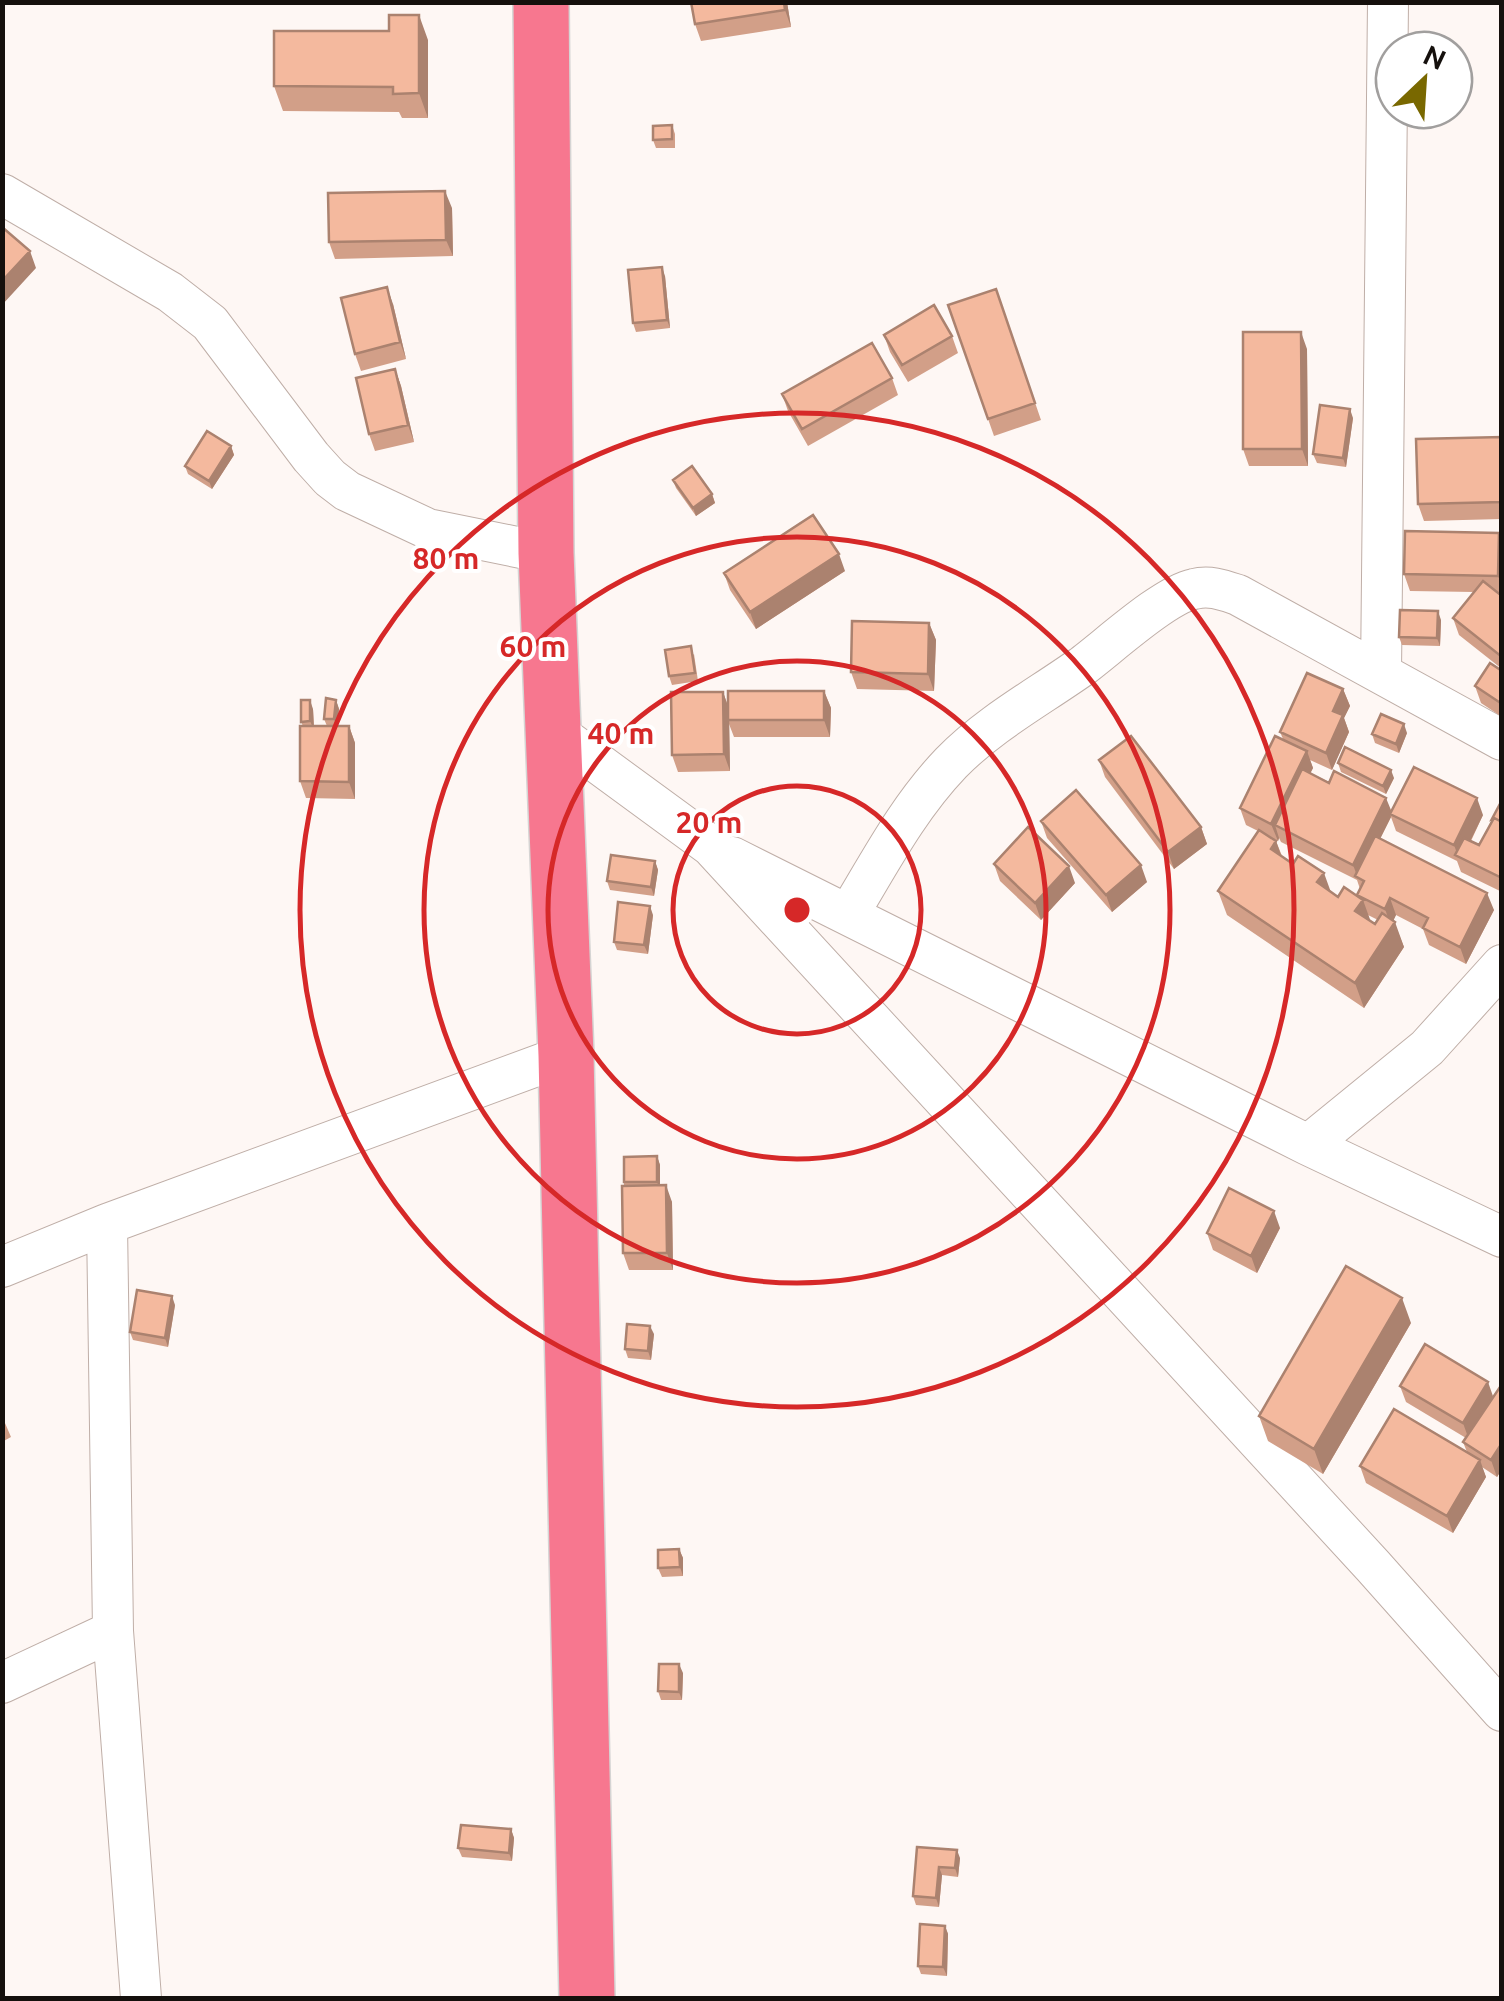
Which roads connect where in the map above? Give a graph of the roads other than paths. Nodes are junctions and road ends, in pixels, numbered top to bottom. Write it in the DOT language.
graph roads {
  1 [pos="541,2"];
  2 [pos="1388,2"];
  3 [pos="2,194"];
  4 [pos="546,553"];
  5 [pos="1381,673"];
  6 [pos="554,731"];
  7 [pos="1502,740"];
  8 [pos="711,846"];
  9 [pos="848,915"];
  10 [pos="1502,966"];
  11 [pos="566,1054"];
  12 [pos="1308,1144"];
  13 [pos="107,1224"];
  14 [pos="1502,1237"];
  15 [pos="2,1267"];
  16 [pos="113,1630"];
  17 [pos="2,1683"];
  18 [pos="1502,1711"];
  19 [pos="141,1998"];
  20 [pos="587,1998"];
  1 -- 4 [label="highway"];
  2 -- 5 [label="street"];
  3 -- 4 [label="street"];
  4 -- 6 [label="highway"];
  5 -- 7 [label="street"];
  5 -- 9 [label="street"];
  6 -- 8 [label="street"];
  6 -- 11 [label="highway"];
  8 -- 9 [label="street"];
  8 -- 18 [label="street"];
  9 -- 12 [label="street"];
  10 -- 12 [label="street"];
  11 -- 13 [label="street"];
  11 -- 20 [label="highway"];
  12 -- 14 [label="street"];
  13 -- 15 [label="street"];
  13 -- 16 [label="street"];
  16 -- 17 [label="street"];
  16 -- 19 [label="street"];
}
